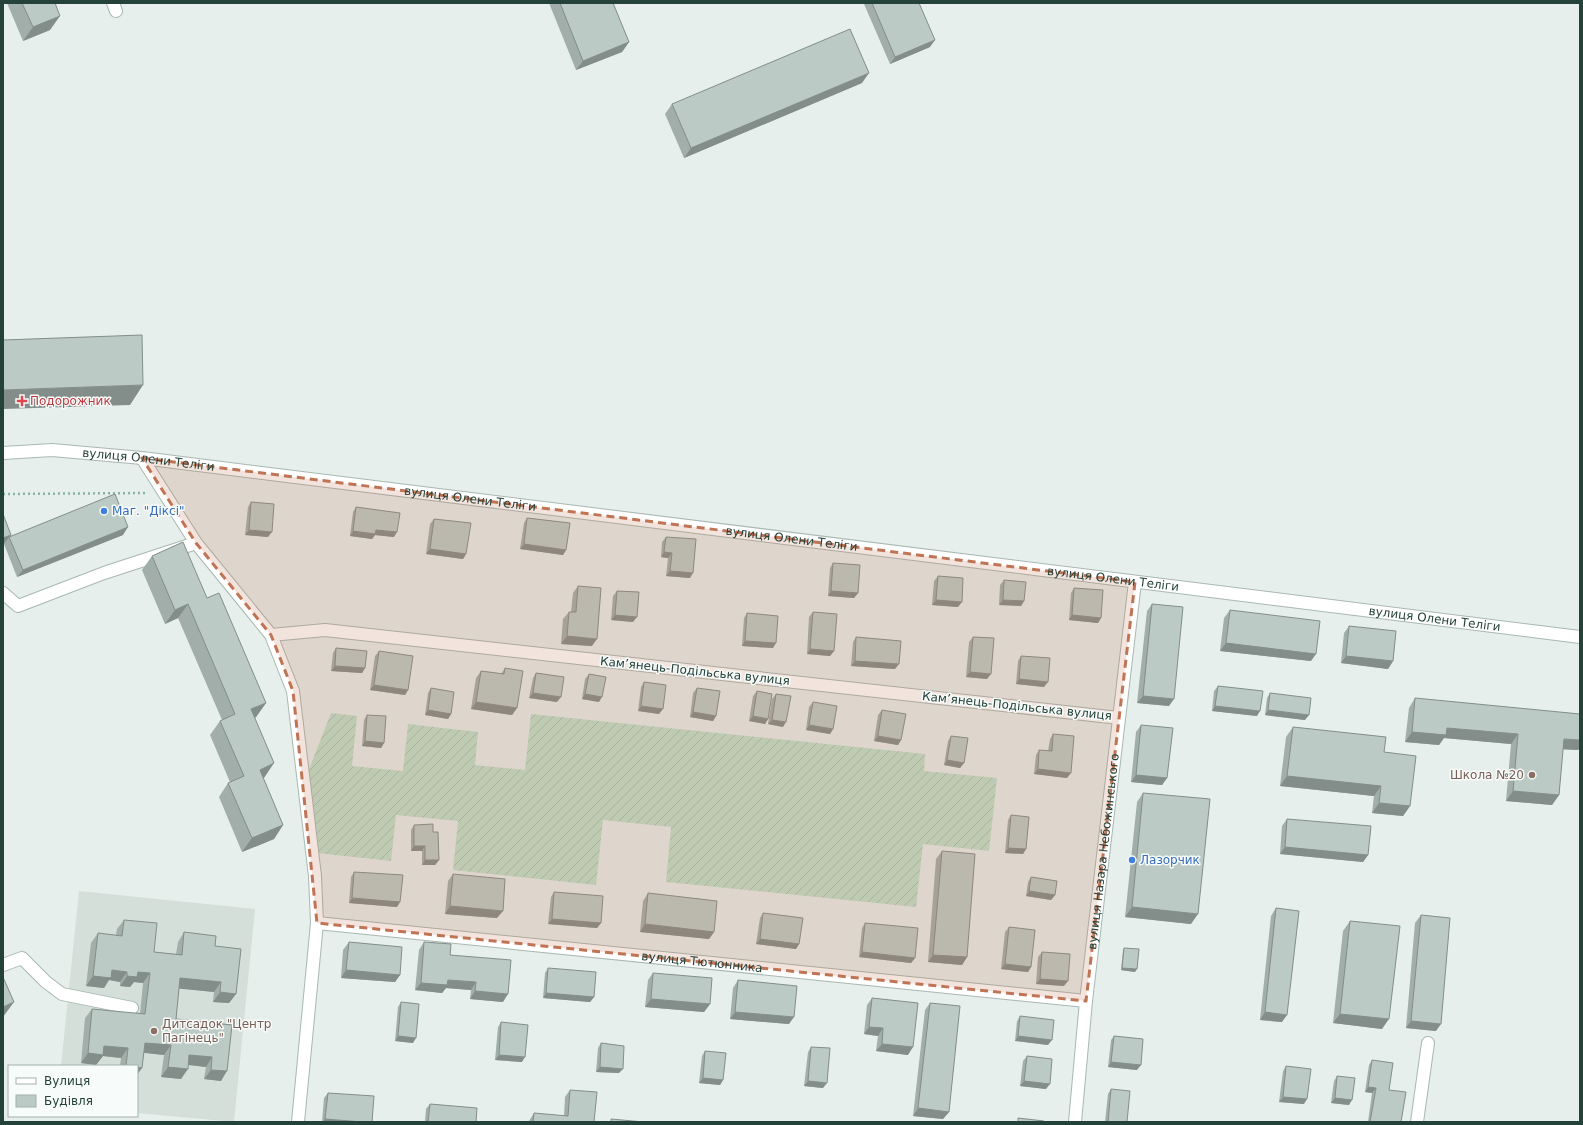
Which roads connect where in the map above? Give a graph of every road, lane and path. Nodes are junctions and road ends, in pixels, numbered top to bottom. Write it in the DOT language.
graph roads {
  1 [pos="3,453"];
  2 [pos="142,458"];
  3 [pos="166,493"];
  4 [pos="3,494"];
  5 [pos="196,543"];
  6 [pos="1135,582"];
  7 [pos="3,593"];
  8 [pos="271,635"];
  9 [pos="1580,637"];
  10 [pos="1119,718"];
  11 [pos="317,922"];
  12 [pos="3,964"];
  13 [pos="1086,1001"];
  14 [pos="132,1008"];
  15 [pos="1428,1043"];
  16 [pos="298,1122"];
  17 [pos="1074,1122"];
  18 [pos="1417,1122"];
  1 -- 2 [label="street, вулиця Олени Теліги"];
  2 -- 3 [label="street"];
  2 -- 6 [label="street, вулиця Олени Теліги"];
  3 -- 4 [label="path"];
  3 -- 5 [label="street"];
  5 -- 7 [label="street"];
  5 -- 8 [label="street"];
  6 -- 9 [label="street, вулиця Олени Теліги"];
  6 -- 10 [label="street, вулиця Назара Небожинського"];
  8 -- 10 [label="street, Камʼянець-Подільська вулиця"];
  8 -- 11 [label="street"];
  10 -- 13 [label="street, вулиця Назара Небожинського"];
  11 -- 13 [label="street, вулиця Тютюнника"];
  11 -- 16 [label="street"];
  12 -- 14 [label="street"];
  13 -- 17 [label="street, вулиця Назара Небожинського"];
  15 -- 18 [label="street"];
}
